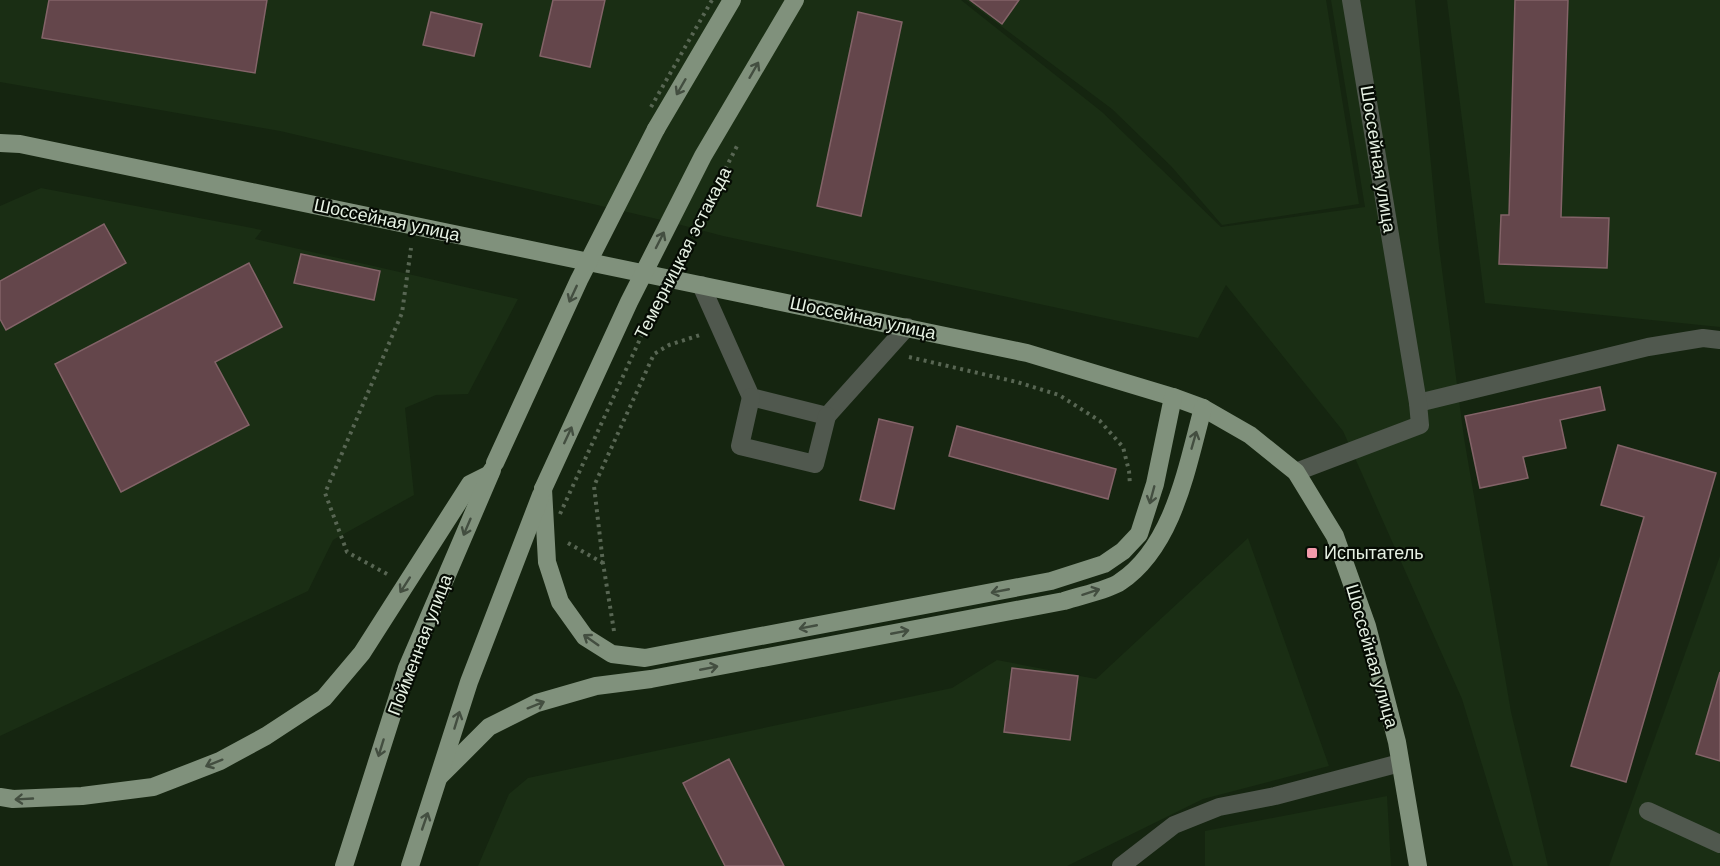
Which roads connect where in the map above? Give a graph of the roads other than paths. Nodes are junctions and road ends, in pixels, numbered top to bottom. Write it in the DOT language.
graph roads {
  1 [pos="732,0"];
  2 [pos="795,0"];
  3 [pos="1352,0"];
  4 [pos="0,143"];
  5 [pos="701,285"];
  6 [pos="907,327"];
  7 [pos="1720,340"];
  8 [pos="751,397"];
  9 [pos="1173,397"];
  10 [pos="1418,403"];
  11 [pos="1203,408"];
  12 [pos="827,416"];
  13 [pos="492,468"];
  14 [pos="1296,472"];
  15 [pos="543,489"];
  16 [pos="1400,762"];
  17 [pos="440,776"];
  18 [pos="0,797"];
  19 [pos="1648,811"];
  20 [pos="1720,844"];
  21 [pos="345,866"];
  22 [pos="410,866"];
  23 [pos="1120,866"];
  24 [pos="1419,866"];
  1 -- 13 [label="main road, one-way, bridge"];
  15 -- 2 [label="main road, Темерницкая эстакада, one-way, bridge"];
  3 -- 10 [label="street, Шоссейная улица"];
  4 -- 5 [label="main road, Шоссейная улица"];
  5 -- 6 [label="main road, Шоссейная улица"];
  5 -- 8 [label="street"];
  6 -- 9 [label="main road, Шоссейная улица"];
  6 -- 12 [label="street"];
  7 -- 10 [label="street"];
  8 -- 12 [label="street"];
  8 -- 12 [label="street"];
  9 -- 11 [label="main road, Шоссейная улица"];
  9 -- 15 [label="main road, one-way"];
  10 -- 14 [label="street, Шоссейная улица"];
  11 -- 14 [label="main road, Шоссейная улица"];
  17 -- 11 [label="main road, one-way"];
  13 -- 18 [label="main road, one-way"];
  13 -- 21 [label="main road, Пойменная улица, one-way"];
  14 -- 16 [label="main road, Шоссейная улица"];
  17 -- 15 [label="main road, one-way"];
  16 -- 23 [label="street"];
  16 -- 24 [label="main road, Шоссейная улица"];
  22 -- 17 [label="main road, one-way"];
  19 -- 20 [label="street"];
}
